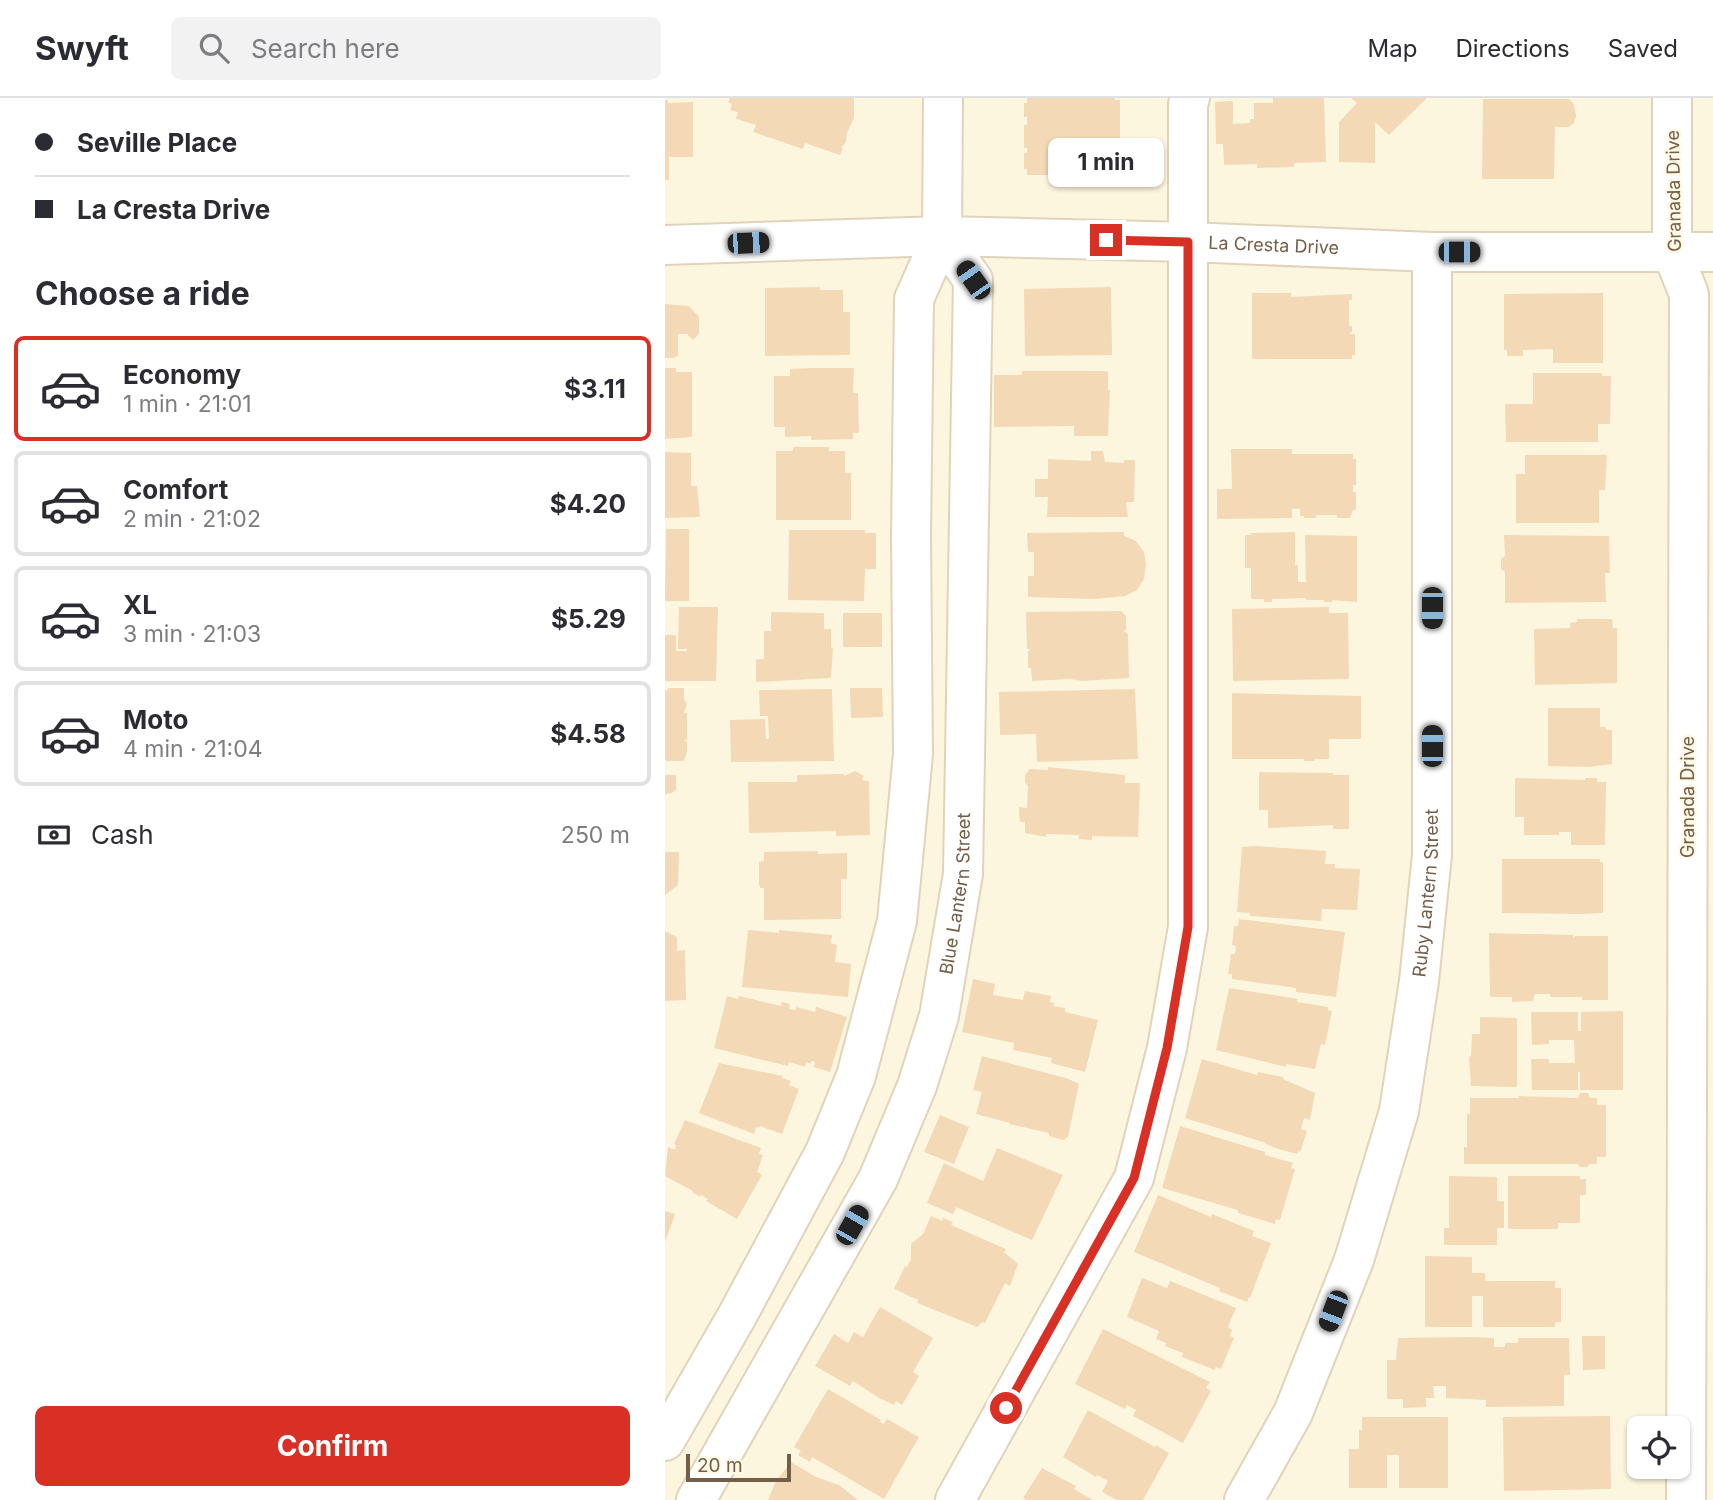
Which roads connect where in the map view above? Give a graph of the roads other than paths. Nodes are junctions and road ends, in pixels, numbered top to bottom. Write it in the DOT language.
graph roads {
  1 [pos="943,98"];
  2 [pos="1191,98"];
  3 [pos="1672,98"];
  4 [pos="942,236"];
  5 [pos="1188,242"];
  6 [pos="665,245"];
  7 [pos="1432,252"];
  8 [pos="1672,252"];
  9 [pos="1713,252"];
  10 [pos="665,1441"];
  11 [pos="696,1500"];
  12 [pos="955,1500"];
  13 [pos="1244,1500"];
  14 [pos="1686,1500"];
  1 -- 4 [label="street"];
  2 -- 5 [label="street"];
  3 -- 8 [label="street, Granada Drive"];
  4 -- 5 [label="street, La Cresta Drive"];
  4 -- 6 [label="street, La Cresta Drive"];
  4 -- 10 [label="street"];
  4 -- 11 [label="street, Blue Lantern Street"];
  5 -- 7 [label="street, La Cresta Drive"];
  5 -- 12 [label="street"];
  7 -- 8 [label="street, La Cresta Drive"];
  7 -- 13 [label="street, Ruby Lantern Street"];
  8 -- 9 [label="street, La Cresta Drive"];
  8 -- 14 [label="street, Granada Drive"];
}
